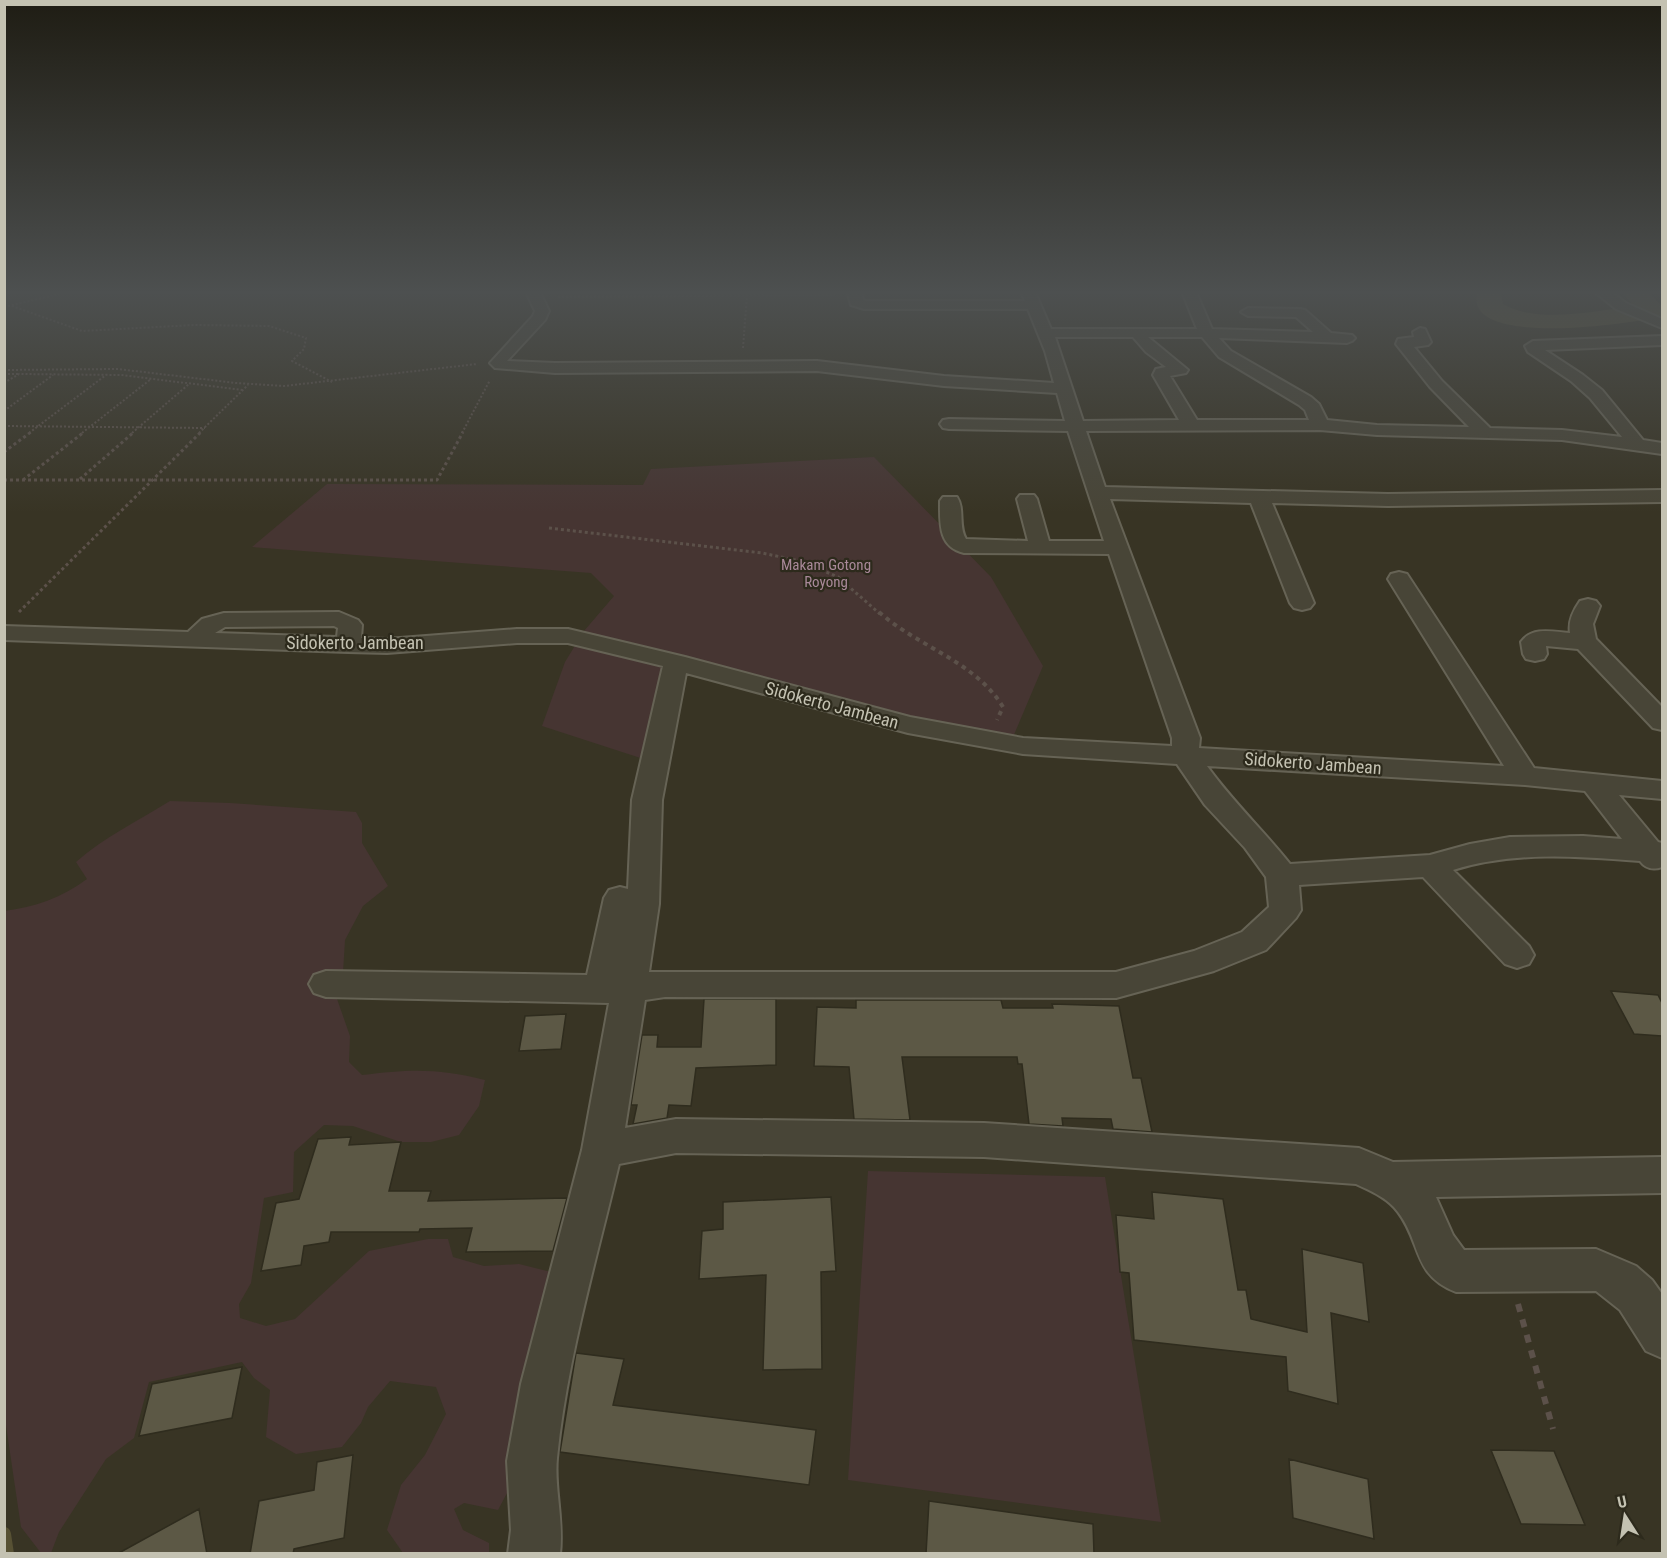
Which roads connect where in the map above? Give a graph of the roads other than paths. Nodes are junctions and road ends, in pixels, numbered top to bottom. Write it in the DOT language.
graph roads {
  1 [pos="505,367"];
  2 [pos="675,367"];
  3 [pos="776,367"];
  4 [pos="1059,367"];
  5 [pos="1176,367"];
  6 [pos="1244,367"];
  7 [pos="1422,367"];
  8 [pos="1560,367"];
  9 [pos="1063,388"];
  10 [pos="949,424"];
  11 [pos="1320,424"];
  12 [pos="1191,425"];
  13 [pos="1074,426"];
  14 [pos="1485,433"];
  15 [pos="1636,443"];
  16 [pos="1662,448"];
  17 [pos="1098,493"];
  18 [pos="1662,496"];
  19 [pos="1259,497"];
  20 [pos="1027,499"];
  21 [pos="950,501"];
  22 [pos="1040,548"];
  23 [pos="1117,548"];
  24 [pos="1399,579"];
  25 [pos="1302,603"];
  26 [pos="1588,606"];
  27 [pos="9,626"];
  28 [pos="1585,642"];
  29 [pos="1535,654"];
  30 [pos="676,663"];
  31 [pos="1662,722"];
  32 [pos="1185,755"];
  33 [pos="1526,776"];
  34 [pos="1595,785"];
  35 [pos="1662,790"];
  36 [pos="1657,857"];
  37 [pos="1431,866"];
  38 [pos="1282,875"];
  39 [pos="1517,955"];
  40 [pos="326,984"];
  41 [pos="615,990"];
  42 [pos="602,1150"];
  43 [pos="1662,1175"];
  44 [pos="1391,1180"];
  45 [pos="1662,1335"];
  46 [pos="534,1554"];
  1 -- 2 [label="street"];
  3 -- 9 [label="street"];
  4 -- 9 [label="street"];
  5 -- 12 [label="street"];
  6 -- 11 [label="street"];
  7 -- 14 [label="street"];
  8 -- 15 [label="street"];
  9 -- 13 [label="street"];
  10 -- 13 [label="street"];
  11 -- 12 [label="street"];
  11 -- 14 [label="street"];
  12 -- 13 [label="street"];
  13 -- 17 [label="street"];
  14 -- 15 [label="street"];
  15 -- 16 [label="street"];
  17 -- 19 [label="street"];
  17 -- 23 [label="street"];
  18 -- 19 [label="street"];
  19 -- 25 [label="street"];
  20 -- 22 [label="street"];
  21 -- 22 [label="street"];
  22 -- 23 [label="street"];
  23 -- 32 [label="street"];
  24 -- 33 [label="street"];
  26 -- 28 [label="street"];
  27 -- 30 [label="street, Sidokerto Jambean"];
  28 -- 29 [label="street"];
  28 -- 31 [label="street"];
  30 -- 32 [label="street, Sidokerto Jambean"];
  30 -- 41 [label="street"];
  32 -- 33 [label="street, Sidokerto Jambean"];
  32 -- 38 [label="street"];
  33 -- 34 [label="street, Sidokerto Jambean"];
  34 -- 35 [label="street, Sidokerto Jambean"];
  34 -- 36 [label="street"];
  36 -- 37 [label="street"];
  37 -- 38 [label="street"];
  37 -- 39 [label="street"];
  38 -- 41 [label="street"];
  40 -- 41 [label="street"];
  41 -- 42 [label="street"];
  42 -- 44 [label="street"];
  42 -- 46 [label="street"];
  43 -- 44 [label="street"];
  44 -- 45 [label="street"];
}
